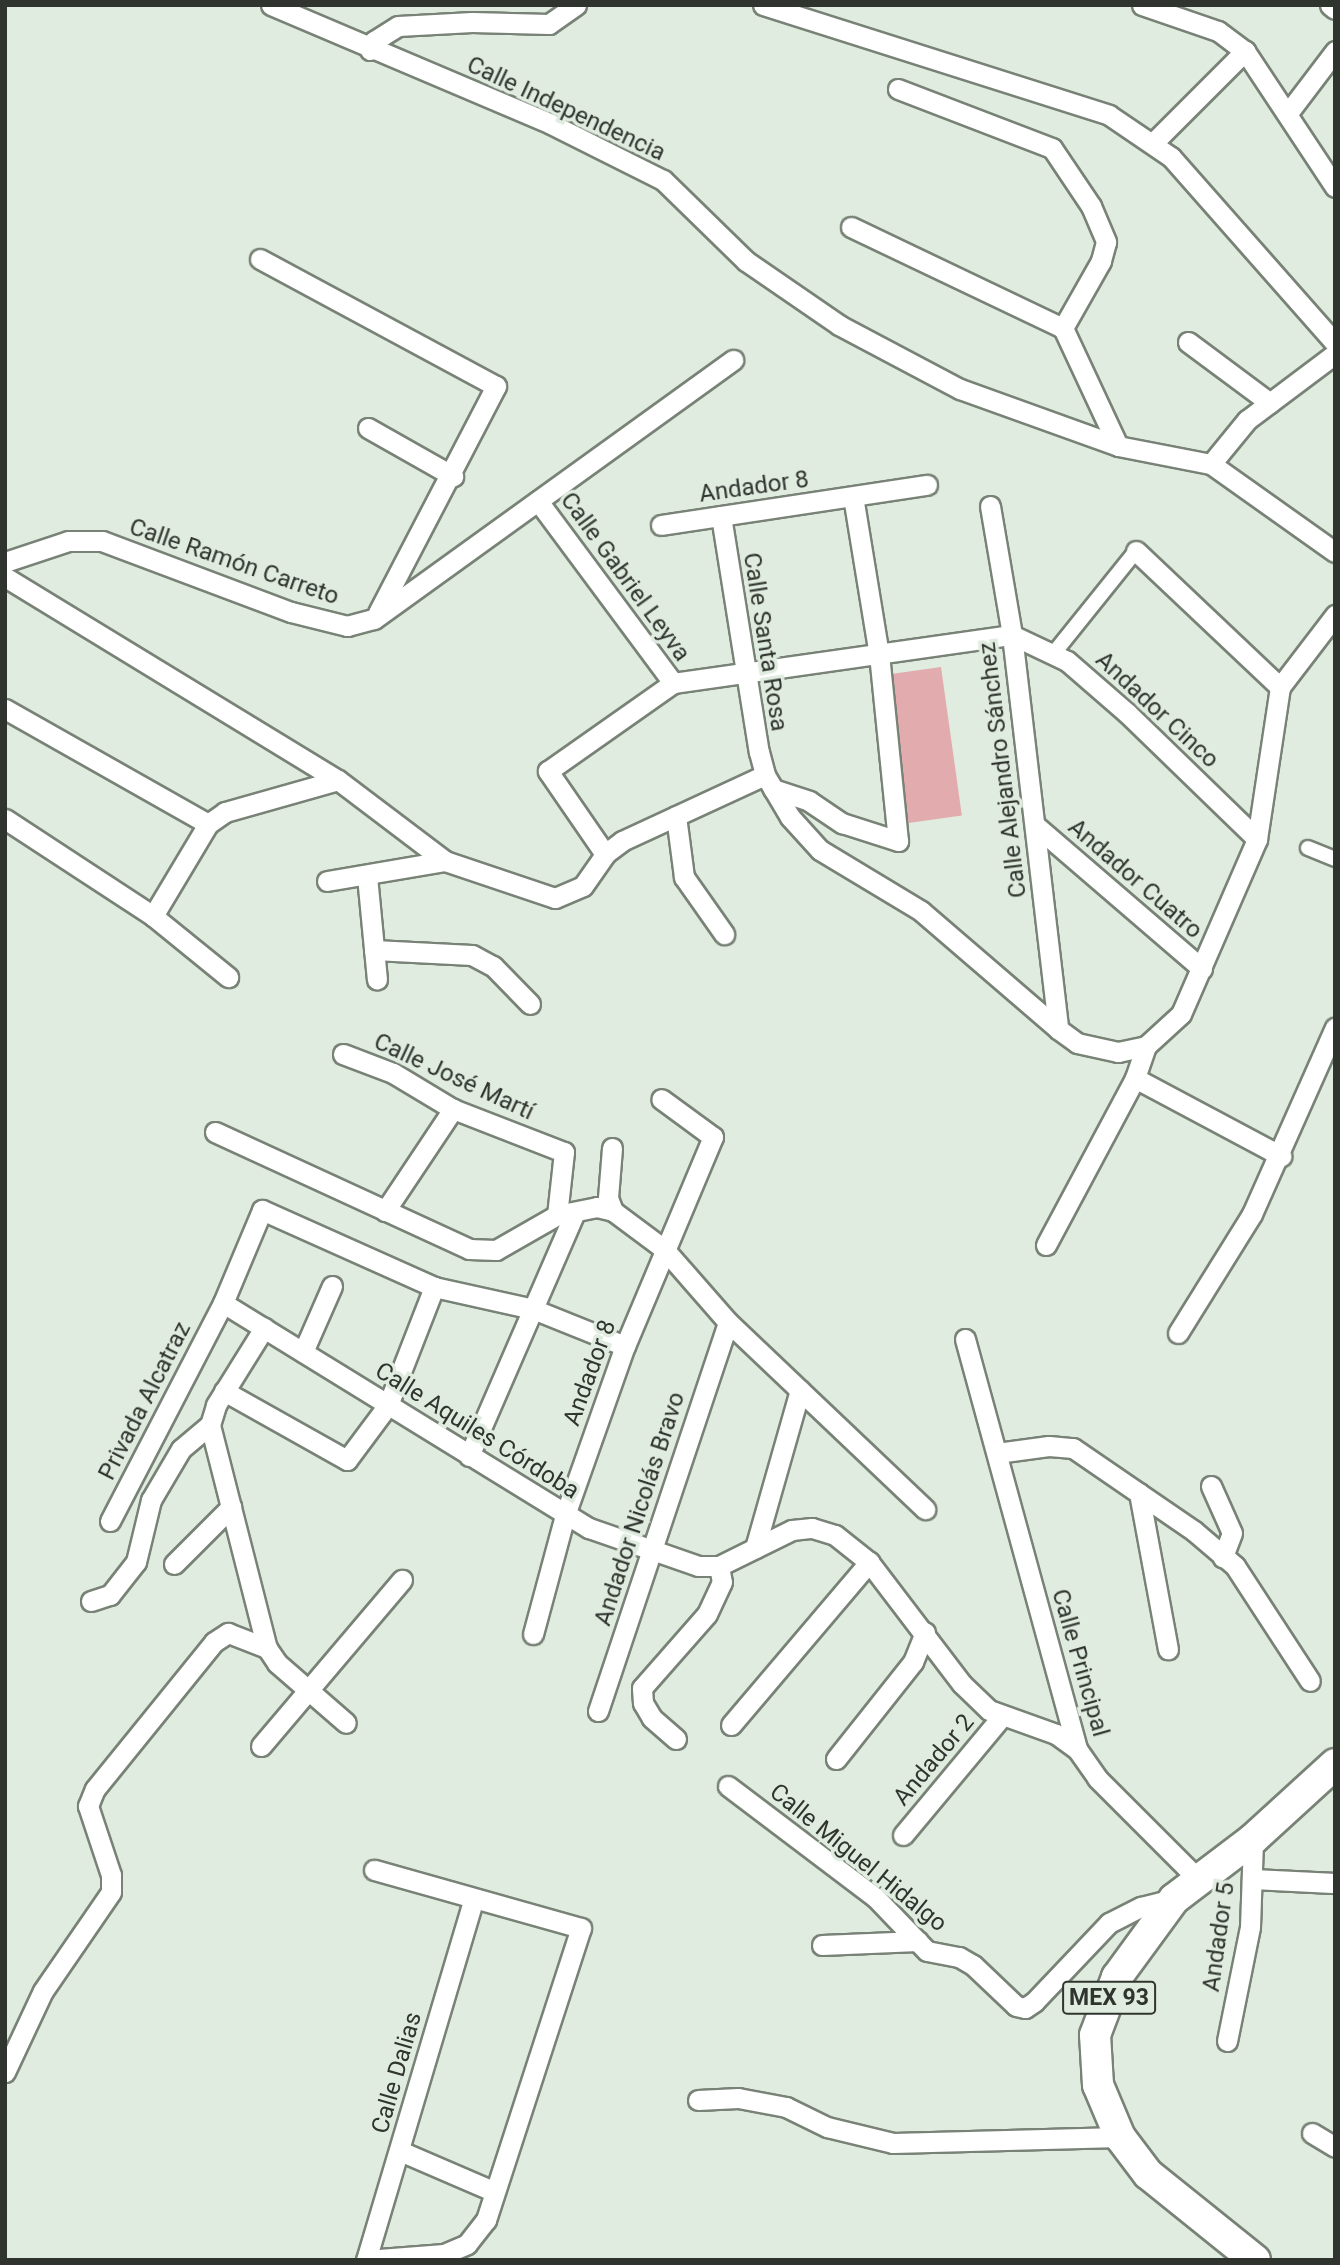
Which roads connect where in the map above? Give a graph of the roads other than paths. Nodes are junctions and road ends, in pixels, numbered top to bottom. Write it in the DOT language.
graph roads {
  1 [pos="271,5"];
  2 [pos="576,5"];
  3 [pos="763,5"];
  4 [pos="1142,5"];
  5 [pos="1330,5"];
  6 [pos="1335,9"];
  7 [pos="370,50"];
  8 [pos="1245,51"];
  9 [pos="1335,51"];
  10 [pos="898,89"];
  11 [pos="1288,113"];
  12 [pos="1154,142"];
  13 [pos="1335,187"];
  14 [pos="850,227"];
  15 [pos="260,259"];
  16 [pos="1063,328"];
  17 [pos="1188,342"];
  18 [pos="1335,343"];
  19 [pos="1335,354"];
  20 [pos="733,360"];
  21 [pos="1270,403"];
  22 [pos="368,428"];
  23 [pos="1118,446"];
  24 [pos="1210,464"];
  25 [pos="453,476"];
  26 [pos="927,485"];
  27 [pos="853,497"];
  28 [pos="538,501"];
  29 [pos="990,506"];
  30 [pos="721,516"];
  31 [pos="661,525"];
  32 [pos="1136,551"];
  33 [pos="1335,552"];
  34 [pos="5,562"];
  35 [pos="5,577"];
  36 [pos="1335,615"];
  37 [pos="374,619"];
  38 [pos="1012,635"];
  39 [pos="1054,653"];
  40 [pos="879,654"];
  41 [pos="744,676"];
  42 [pos="673,683"];
  43 [pos="1280,687"];
  44 [pos="5,709"];
  45 [pos="338,780"];
  46 [pos="769,782"];
  47 [pos="676,816"];
  48 [pos="5,819"];
  49 [pos="208,824"];
  50 [pos="1036,826"];
  51 [pos="1258,839"];
  52 [pos="1308,848"];
  53 [pos="605,854"];
  54 [pos="1335,859"];
  55 [pos="445,862"];
  56 [pos="367,876"];
  57 [pos="327,881"];
  58 [pos="153,916"];
  59 [pos="724,934"];
  60 [pos="374,950"];
  61 [pos="1202,968"];
  62 [pos="228,977"];
  63 [pos="377,980"];
  64 [pos="530,1003"];
  65 [pos="1335,1028"];
  66 [pos="1058,1029"];
  67 [pos="1146,1046"];
  68 [pos="343,1054"];
  69 [pos="1135,1078"];
  70 [pos="661,1099"];
  71 [pos="453,1109"];
  72 [pos="215,1132"];
  73 [pos="612,1148"];
  74 [pos="1281,1156"];
  75 [pos="385,1210"];
  76 [pos="613,1211"];
  77 [pos="566,1215"];
  78 [pos="1046,1245"];
  79 [pos="664,1249"];
  80 [pos="332,1286"];
  81 [pos="435,1287"];
  82 [pos="223,1303"];
  83 [pos="533,1309"];
  84 [pos="728,1322"];
  85 [pos="264,1328"];
  86 [pos="1178,1333"];
  87 [pos="965,1339"];
  88 [pos="625,1346"];
  89 [pos="303,1352"];
  90 [pos="800,1390"];
  91 [pos="225,1391"];
  92 [pos="388,1405"];
  93 [pos="210,1425"];
  94 [pos="997,1453"];
  95 [pos="469,1457"];
  96 [pos="1211,1486"];
  97 [pos="1139,1493"];
  98 [pos="231,1507"];
  99 [pos="925,1509"];
  100 [pos="565,1515"];
  101 [pos="110,1521"];
  102 [pos="755,1548"];
  103 [pos="655,1550"];
  104 [pos="1223,1557"];
  105 [pos="869,1562"];
  106 [pos="174,1564"];
  107 [pos="719,1566"];
  108 [pos="402,1580"];
  109 [pos="91,1601"];
  110 [pos="925,1632"];
  111 [pos="533,1634"];
  112 [pos="267,1647"];
  113 [pos="1168,1649"];
  114 [pos="1310,1681"];
  115 [pos="308,1690"];
  116 [pos="597,1711"];
  117 [pos="1002,1716"];
  118 [pos="346,1723"];
  119 [pos="731,1725"];
  120 [pos="676,1739"];
  121 [pos="261,1746"];
  122 [pos="1077,1749"];
  123 [pos="836,1759"];
  124 [pos="1335,1764"];
  125 [pos="728,1786"];
  126 [pos="903,1835"];
  127 [pos="1253,1839"];
  128 [pos="374,1870"];
  129 [pos="1197,1878"];
  130 [pos="1252,1879"];
  131 [pos="1335,1883"];
  132 [pos="1174,1899"];
  133 [pos="473,1900"];
  134 [pos="918,1941"];
  135 [pos="822,1945"];
  136 [pos="1227,2041"];
  137 [pos="5,2072"];
  138 [pos="698,2100"];
  139 [pos="1312,2133"];
  140 [pos="1120,2137"];
  141 [pos="1335,2147"];
  142 [pos="400,2151"];
  143 [pos="495,2192"];
  144 [pos="366,2260"];
  145 [pos="1255,2260"];
  1 -- 7 [label="street"];
  2 -- 7 [label="street, Calle Independencia"];
  3 -- 12 [label="street"];
  4 -- 8 [label="street"];
  5 -- 6 [label="street"];
  7 -- 23 [label="street, Calle Independencia"];
  8 -- 11 [label="street"];
  8 -- 12 [label="street"];
  9 -- 11 [label="street"];
  10 -- 16 [label="street"];
  11 -- 13 [label="street"];
  12 -- 18 [label="street"];
  14 -- 16 [label="street"];
  15 -- 25 [label="street"];
  16 -- 23 [label="street"];
  17 -- 21 [label="street"];
  19 -- 21 [label="street"];
  20 -- 28 [label="street, Calle Ramón Carreto"];
  21 -- 24 [label="street"];
  22 -- 25 [label="street"];
  23 -- 24 [label="street, Calle Independencia"];
  24 -- 33 [label="street, Calle Independencia"];
  25 -- 37 [label="street"];
  26 -- 27 [label="street, Andador 8"];
  27 -- 30 [label="street, Andador 8"];
  27 -- 40 [label="street"];
  28 -- 37 [label="street, Calle Ramón Carreto"];
  28 -- 42 [label="street, Calle Gabriel Leyva"];
  29 -- 38 [label="street, Calle Alejandro Sánchez"];
  30 -- 31 [label="street, Andador 8"];
  30 -- 41 [label="street, Calle Santa Rosa"];
  32 -- 39 [label="street"];
  32 -- 43 [label="street"];
  34 -- 37 [label="street, Calle Ramón Carreto"];
  35 -- 45 [label="street"];
  36 -- 43 [label="street"];
  38 -- 39 [label="street, Andador Cinco"];
  38 -- 40 [label="street"];
  38 -- 50 [label="street, Calle Alejandro Sánchez"];
  39 -- 51 [label="street, Andador Cinco"];
  40 -- 41 [label="street"];
  40 -- 46 [label="street"];
  41 -- 42 [label="street"];
  41 -- 46 [label="street, Calle Santa Rosa"];
  42 -- 53 [label="street"];
  43 -- 51 [label="street"];
  44 -- 49 [label="street"];
  45 -- 49 [label="street"];
  45 -- 55 [label="street"];
  46 -- 47 [label="street"];
  46 -- 66 [label="street"];
  47 -- 53 [label="street"];
  47 -- 59 [label="street"];
  48 -- 58 [label="street"];
  49 -- 58 [label="street"];
  50 -- 61 [label="street, Andador Cuatro"];
  50 -- 66 [label="street, Calle Alejandro Sánchez"];
  51 -- 61 [label="street"];
  52 -- 54 [label="street"];
  53 -- 55 [label="street"];
  55 -- 56 [label="street"];
  56 -- 57 [label="street"];
  56 -- 60 [label="street"];
  58 -- 62 [label="street"];
  60 -- 63 [label="street"];
  60 -- 64 [label="street"];
  61 -- 67 [label="street"];
  65 -- 74 [label="street"];
  66 -- 67 [label="street"];
  67 -- 69 [label="street"];
  68 -- 71 [label="street, Calle José Martí"];
  69 -- 74 [label="street"];
  69 -- 78 [label="street"];
  70 -- 79 [label="street"];
  71 -- 75 [label="street"];
  71 -- 77 [label="street, Calle José Martí"];
  72 -- 75 [label="street"];
  73 -- 76 [label="street"];
  74 -- 86 [label="street"];
  75 -- 77 [label="street"];
  76 -- 77 [label="street"];
  76 -- 79 [label="street"];
  77 -- 83 [label="street"];
  79 -- 84 [label="street"];
  79 -- 88 [label="street, Andador 8"];
  80 -- 89 [label="street"];
  81 -- 82 [label="street, Privada Alcatraz"];
  81 -- 83 [label="street"];
  81 -- 92 [label="street"];
  82 -- 85 [label="street, Calle Aquiles Córdoba"];
  82 -- 101 [label="street, Privada Alcatraz"];
  83 -- 88 [label="street"];
  83 -- 95 [label="street"];
  84 -- 90 [label="street"];
  84 -- 103 [label="street, Andador Nicolás Bravo"];
  85 -- 89 [label="street, Calle Aquiles Córdoba"];
  85 -- 91 [label="street"];
  87 -- 94 [label="street, Calle Principal"];
  88 -- 100 [label="street, Andador 8"];
  89 -- 92 [label="street, Calle Aquiles Córdoba"];
  90 -- 99 [label="street"];
  90 -- 102 [label="street"];
  91 -- 92 [label="street"];
  91 -- 93 [label="street"];
  92 -- 95 [label="street, Calle Aquiles Córdoba"];
  93 -- 98 [label="street"];
  93 -- 109 [label="street"];
  94 -- 97 [label="street"];
  94 -- 122 [label="street, Calle Principal"];
  95 -- 100 [label="street, Calle Aquiles Córdoba"];
  96 -- 104 [label="street"];
  97 -- 104 [label="street"];
  97 -- 113 [label="street"];
  98 -- 106 [label="street"];
  98 -- 112 [label="street"];
  100 -- 103 [label="street, Calle Aquiles Córdoba"];
  100 -- 111 [label="street, Andador 8"];
  102 -- 105 [label="street"];
  102 -- 107 [label="street"];
  103 -- 107 [label="street, Calle Aquiles Córdoba"];
  103 -- 116 [label="street, Andador Nicolás Bravo"];
  104 -- 114 [label="street"];
  105 -- 110 [label="street"];
  105 -- 119 [label="street"];
  107 -- 120 [label="street"];
  108 -- 115 [label="street"];
  110 -- 117 [label="street"];
  110 -- 123 [label="street"];
  112 -- 115 [label="street"];
  112 -- 137 [label="street"];
  115 -- 118 [label="street"];
  115 -- 121 [label="street"];
  117 -- 122 [label="street"];
  117 -- 126 [label="street, Andador 2"];
  122 -- 129 [label="street, Calle Principal"];
  124 -- 127 [label="main road, MEX 93"];
  125 -- 134 [label="street, Calle Miguel Hidalgo"];
  127 -- 129 [label="main road, MEX 93"];
  127 -- 130 [label="street, Andador 5"];
  128 -- 133 [label="street"];
  129 -- 132 [label="main road, MEX 93"];
  130 -- 131 [label="street"];
  130 -- 136 [label="street, Andador 5"];
  132 -- 134 [label="street, Calle Miguel Hidalgo"];
  132 -- 140 [label="main road, MEX 93"];
  133 -- 142 [label="street, Calle Dalias"];
  133 -- 143 [label="street"];
  134 -- 135 [label="street"];
  138 -- 140 [label="street"];
  139 -- 141 [label="street"];
  140 -- 145 [label="main road, MEX 93"];
  142 -- 143 [label="street"];
  142 -- 144 [label="street, Calle Dalias"];
  143 -- 144 [label="street"];
}
